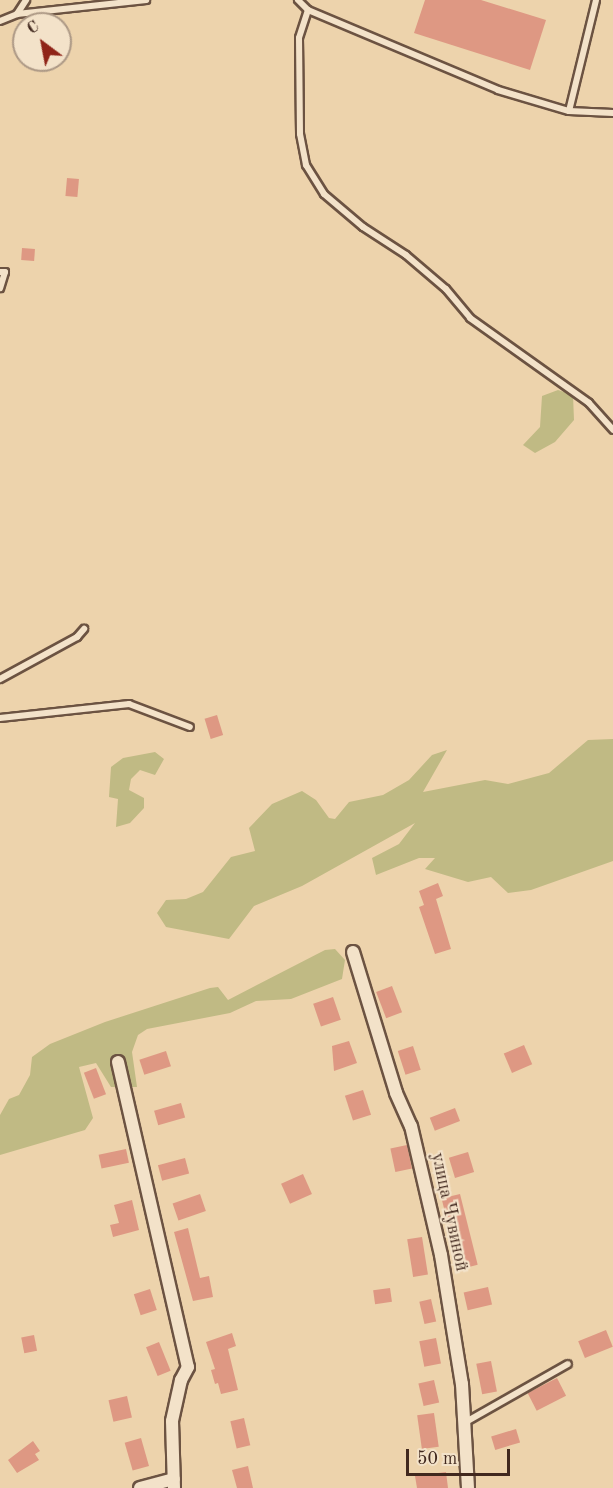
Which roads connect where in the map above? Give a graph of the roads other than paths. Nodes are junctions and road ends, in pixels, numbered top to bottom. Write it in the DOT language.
graph roads {
  1 [pos="146,0"];
  2 [pos="298,0"];
  3 [pos="596,0"];
  4 [pos="308,10"];
  5 [pos="35,12"];
  6 [pos="568,111"];
  7 [pos="613,113"];
  8 [pos="0,272"];
  9 [pos="0,288"];
  10 [pos="613,430"];
  11 [pos="84,629"];
  12 [pos="0,679"];
  13 [pos="0,718"];
  14 [pos="190,727"];
  15 [pos="353,952"];
  16 [pos="118,1062"];
  17 [pos="568,1364"];
  18 [pos="466,1422"];
  19 [pos="174,1484"];
  20 [pos="140,1488"];
  21 [pos="468,1488"];
  1 -- 5 [label="lane"];
  2 -- 4 [label="lane"];
  3 -- 6 [label="lane"];
  4 -- 6 [label="lane"];
  4 -- 10 [label="lane"];
  6 -- 7 [label="lane"];
  8 -- 9 [label="lane"];
  11 -- 12 [label="lane"];
  13 -- 14 [label="lane"];
  15 -- 18 [label="street, улица Чувиной"];
  16 -- 19 [label="street"];
  17 -- 18 [label="lane"];
  18 -- 21 [label="street, улица Чувиной"];
  19 -- 20 [label="street"];
}
